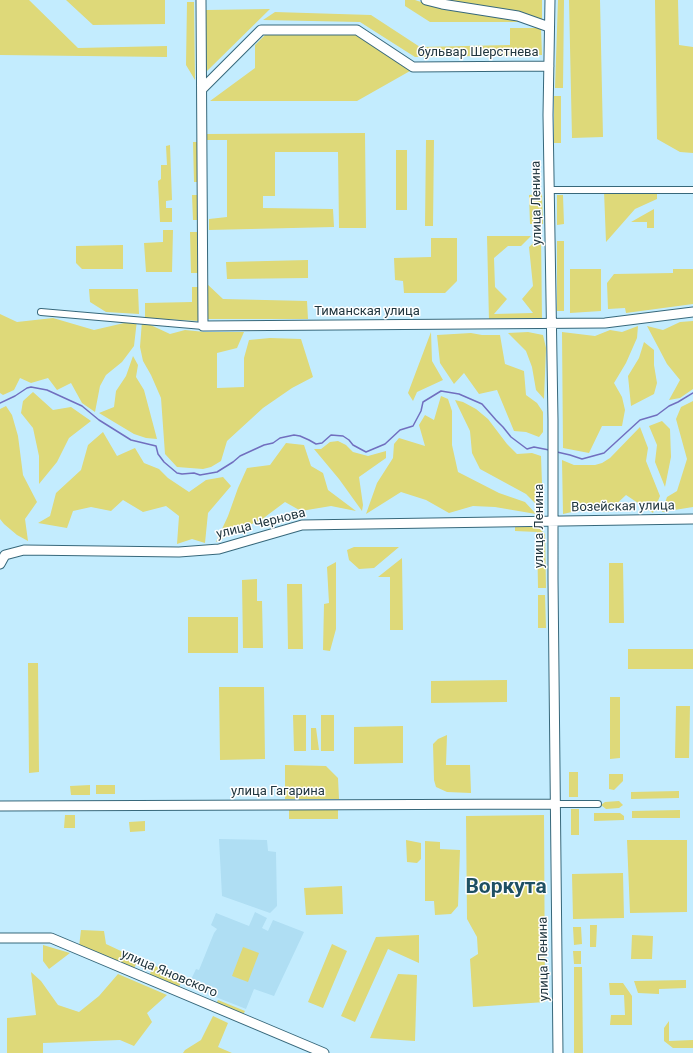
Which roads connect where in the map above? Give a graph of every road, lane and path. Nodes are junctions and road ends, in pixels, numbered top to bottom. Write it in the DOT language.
graph roads {
  1 [pos="201,0"];
  2 [pos="426,0"];
  3 [pos="550,0"];
  4 [pos="550,27"];
  5 [pos="549,66"];
  6 [pos="202,89"];
  7 [pos="550,190"];
  8 [pos="693,190"];
  9 [pos="41,312"];
  10 [pos="693,312"];
  11 [pos="552,324"];
  12 [pos="203,326"];
  13 [pos="693,519"];
  14 [pos="553,521"];
  15 [pos="0,564"];
  16 [pos="555,804"];
  17 [pos="598,804"];
  18 [pos="0,806"];
  19 [pos="0,938"];
  20 [pos="324,1053"];
  21 [pos="558,1053"];
  1 -- 6 [label="main road"];
  2 -- 4 [label="main road"];
  3 -- 4 [label="main road, улица Ленина"];
  4 -- 5 [label="main road, улица Ленина"];
  5 -- 6 [label="main road, бульвар Шерстнева"];
  5 -- 7 [label="main road, улица Ленина"];
  6 -- 12 [label="main road"];
  7 -- 8 [label="street"];
  7 -- 11 [label="main road, улица Ленина"];
  9 -- 12 [label="street, Тиманская улица"];
  10 -- 11 [label="main road, Тиманская улица"];
  11 -- 12 [label="main road, Тиманская улица"];
  11 -- 14 [label="main road, улица Ленина"];
  13 -- 14 [label="main road, Возейская улица"];
  14 -- 15 [label="main road, улица Чернова"];
  14 -- 16 [label="main road, улица Ленина"];
  16 -- 17 [label="street"];
  16 -- 18 [label="main road, улица Гагарина"];
  16 -- 21 [label="main road, улица Ленина"];
  19 -- 20 [label="main road, улица Яновского"];
}
